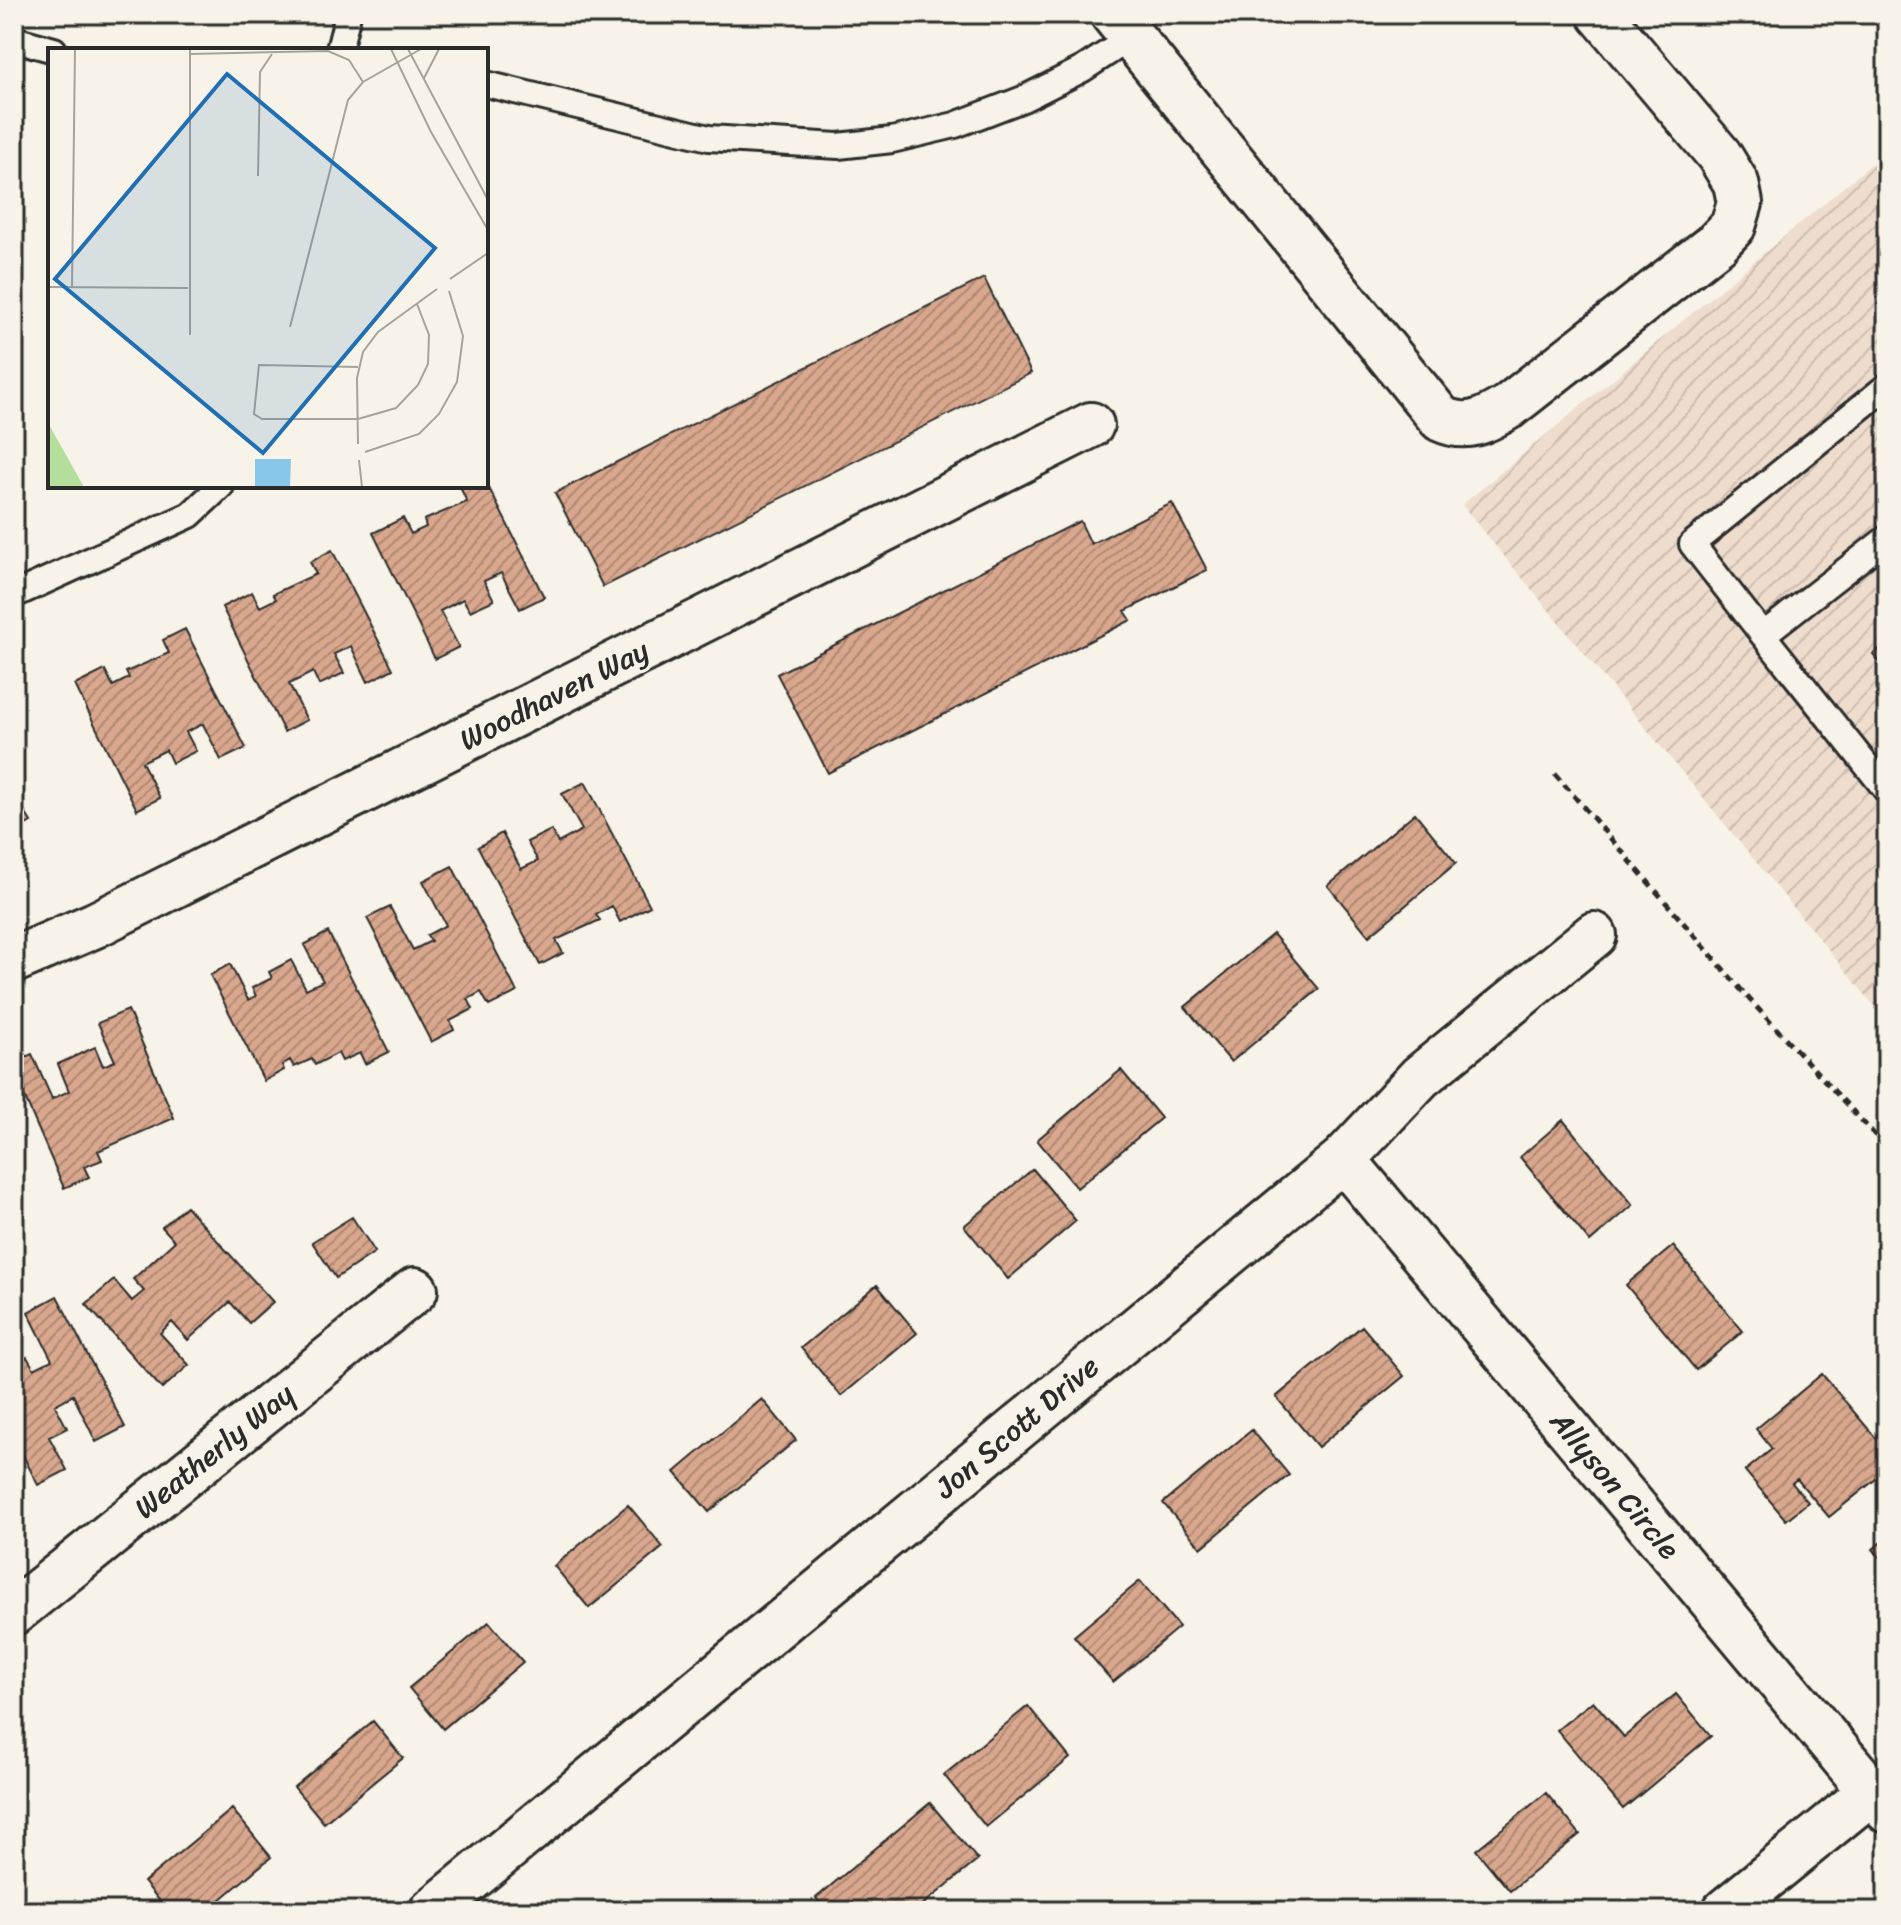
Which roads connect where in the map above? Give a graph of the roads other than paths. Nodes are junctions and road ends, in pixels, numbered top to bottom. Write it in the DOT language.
graph roads {
  1 [pos="348,14"];
  2 [pos="1600,14"];
  3 [pos="1122,26"];
  4 [pos="14,39"];
  5 [pos="48,48"];
  6 [pos="345,48"];
  7 [pos="488,84"];
  8 [pos="1887,386"];
  9 [pos="1091,425"];
  10 [pos="219,488"];
  11 [pos="1887,538"];
  12 [pos="14,595"];
  13 [pos="1763,635"];
  14 [pos="1887,791"];
  15 [pos="1594,935"];
  16 [pos="14,960"];
  17 [pos="1343,1159"];
  18 [pos="415,1290"];
  19 [pos="14,1612"];
  20 [pos="1879,1801"];
  21 [pos="432,1911"];
  22 [pos="1725,1911"];
  1 -- 6 [label="lane"];
  2 -- 3 [label="street"];
  3 -- 7 [label="lane"];
  4 -- 5 [label="lane"];
  8 -- 13 [label="lane"];
  9 -- 16 [label="street, Woodhaven Way"];
  10 -- 12 [label="lane"];
  11 -- 13 [label="lane"];
  13 -- 14 [label="lane"];
  15 -- 17 [label="street, Jon Scott Drive"];
  17 -- 20 [label="street, Allyson Circle"];
  17 -- 21 [label="street, Jon Scott Drive"];
  18 -- 19 [label="street, Weatherly Way"];
  20 -- 22 [label="street"];
}
